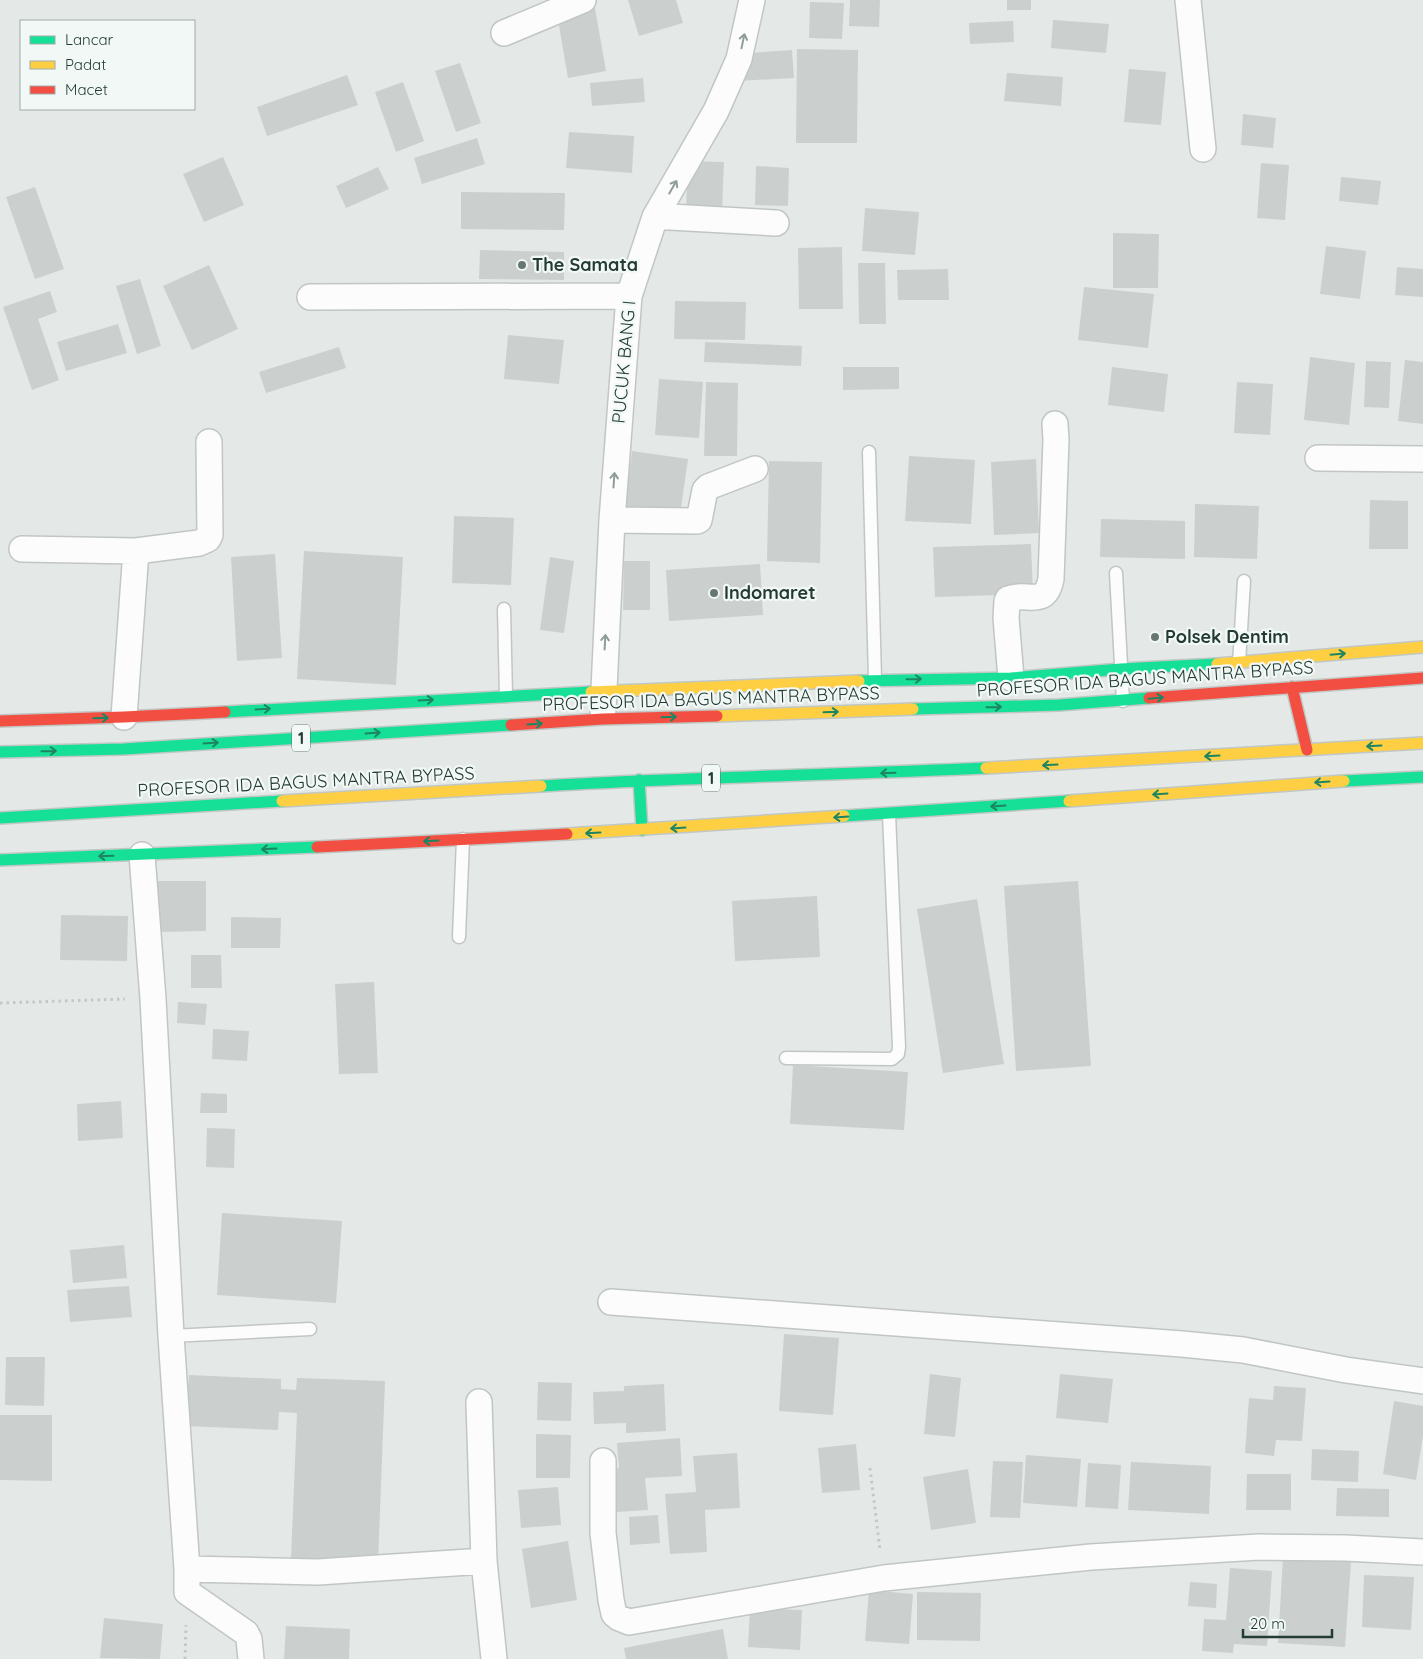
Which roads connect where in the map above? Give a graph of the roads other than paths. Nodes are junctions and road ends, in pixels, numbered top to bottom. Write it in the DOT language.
graph roads {
  1 [pos="583,0"];
  2 [pos="752,0"];
  3 [pos="1188,0"];
  4 [pos="504,33"];
  5 [pos="1204,149"];
  6 [pos="655,217"];
  7 [pos="776,223"];
  8 [pos="629,296"];
  9 [pos="310,297"];
  10 [pos="1055,424"];
  11 [pos="208,442"];
  12 [pos="869,452"];
  13 [pos="1318,458"];
  14 [pos="1423,459"];
  15 [pos="755,468"];
  16 [pos="612,520"];
  17 [pos="22,549"];
  18 [pos="136,551"];
  19 [pos="1116,573"];
  20 [pos="1244,581"];
  21 [pos="504,609"];
  22 [pos="1423,647"];
  23 [pos="1239,662"];
  24 [pos="1121,669"];
  25 [pos="1011,678"];
  26 [pos="1423,678"];
  27 [pos="876,680"];
  28 [pos="1292,687"];
  29 [pos="602,691"];
  30 [pos="506,696"];
  31 [pos="1123,701"];
  32 [pos="124,717"];
  33 [pos="602,719"];
  34 [pos="0,721"];
  35 [pos="1423,744"];
  36 [pos="1307,750"];
  37 [pos="0,752"];
  38 [pos="1423,776"];
  39 [pos="639,780"];
  40 [pos="889,814"];
  41 [pos="0,818"];
  42 [pos="642,830"];
  43 [pos="463,839"];
  44 [pos="142,855"];
  45 [pos="0,860"];
  46 [pos="459,937"];
  47 [pos="786,1058"];
  48 [pos="611,1302"];
  49 [pos="310,1329"];
  50 [pos="171,1336"];
  51 [pos="1423,1381"];
  52 [pos="480,1402"];
  53 [pos="603,1461"];
  54 [pos="1423,1552"];
  55 [pos="484,1561"];
  56 [pos="187,1569"];
  57 [pos="251,1659"];
  58 [pos="494,1659"];
  1 -- 4 [label="street"];
  6 -- 2 [label="street, PUCUK BANG I, one-way"];
  3 -- 5 [label="street"];
  6 -- 7 [label="street"];
  6 -- 8 [label="street, PUCUK BANG I"];
  8 -- 9 [label="street"];
  16 -- 8 [label="street, PUCUK BANG I, one-way"];
  10 -- 25 [label="street"];
  11 -- 18 [label="street"];
  12 -- 27 [label="lane"];
  13 -- 14 [label="street"];
  15 -- 16 [label="street"];
  29 -- 16 [label="street, PUCUK BANG I, one-way"];
  17 -- 18 [label="street"];
  18 -- 32 [label="street"];
  19 -- 24 [label="lane"];
  20 -- 23 [label="lane"];
  21 -- 30 [label="lane"];
  23 -- 22 [label="main road, one-way"];
  23 -- 24 [label="main road"];
  24 -- 25 [label="main road"];
  24 -- 31 [label="lane"];
  27 -- 25 [label="main road, one-way"];
  26 -- 28 [label="main road, PROFESOR IDA BAGUS MANTRA BYPASS / 1"];
  27 -- 29 [label="main road"];
  31 -- 28 [label="main road, PROFESOR IDA BAGUS MANTRA BYPASS / 1, one-way"];
  28 -- 36 [label="main road"];
  29 -- 30 [label="main road"];
  29 -- 33 [label="street, PUCUK BANG I"];
  32 -- 30 [label="main road, one-way"];
  33 -- 31 [label="main road, PROFESOR IDA BAGUS MANTRA BYPASS / 1, one-way"];
  34 -- 32 [label="main road, one-way"];
  37 -- 33 [label="main road, PROFESOR IDA BAGUS MANTRA BYPASS / 1, one-way"];
  35 -- 36 [label="main road, PROFESOR IDA BAGUS MANTRA BYPASS / 1, one-way"];
  36 -- 39 [label="main road, PROFESOR IDA BAGUS MANTRA BYPASS / 1, one-way"];
  38 -- 40 [label="main road, one-way"];
  39 -- 41 [label="main road, PROFESOR IDA BAGUS MANTRA BYPASS / 1"];
  39 -- 42 [label="main road"];
  40 -- 42 [label="main road, one-way"];
  40 -- 47 [label="lane"];
  42 -- 43 [label="main road, one-way"];
  43 -- 44 [label="main road, one-way"];
  43 -- 46 [label="lane"];
  44 -- 45 [label="main road, one-way"];
  44 -- 50 [label="street"];
  48 -- 51 [label="street"];
  49 -- 50 [label="lane"];
  50 -- 56 [label="street"];
  52 -- 55 [label="street"];
  53 -- 54 [label="street"];
  55 -- 56 [label="street"];
  55 -- 58 [label="street"];
  56 -- 57 [label="street"];
}
